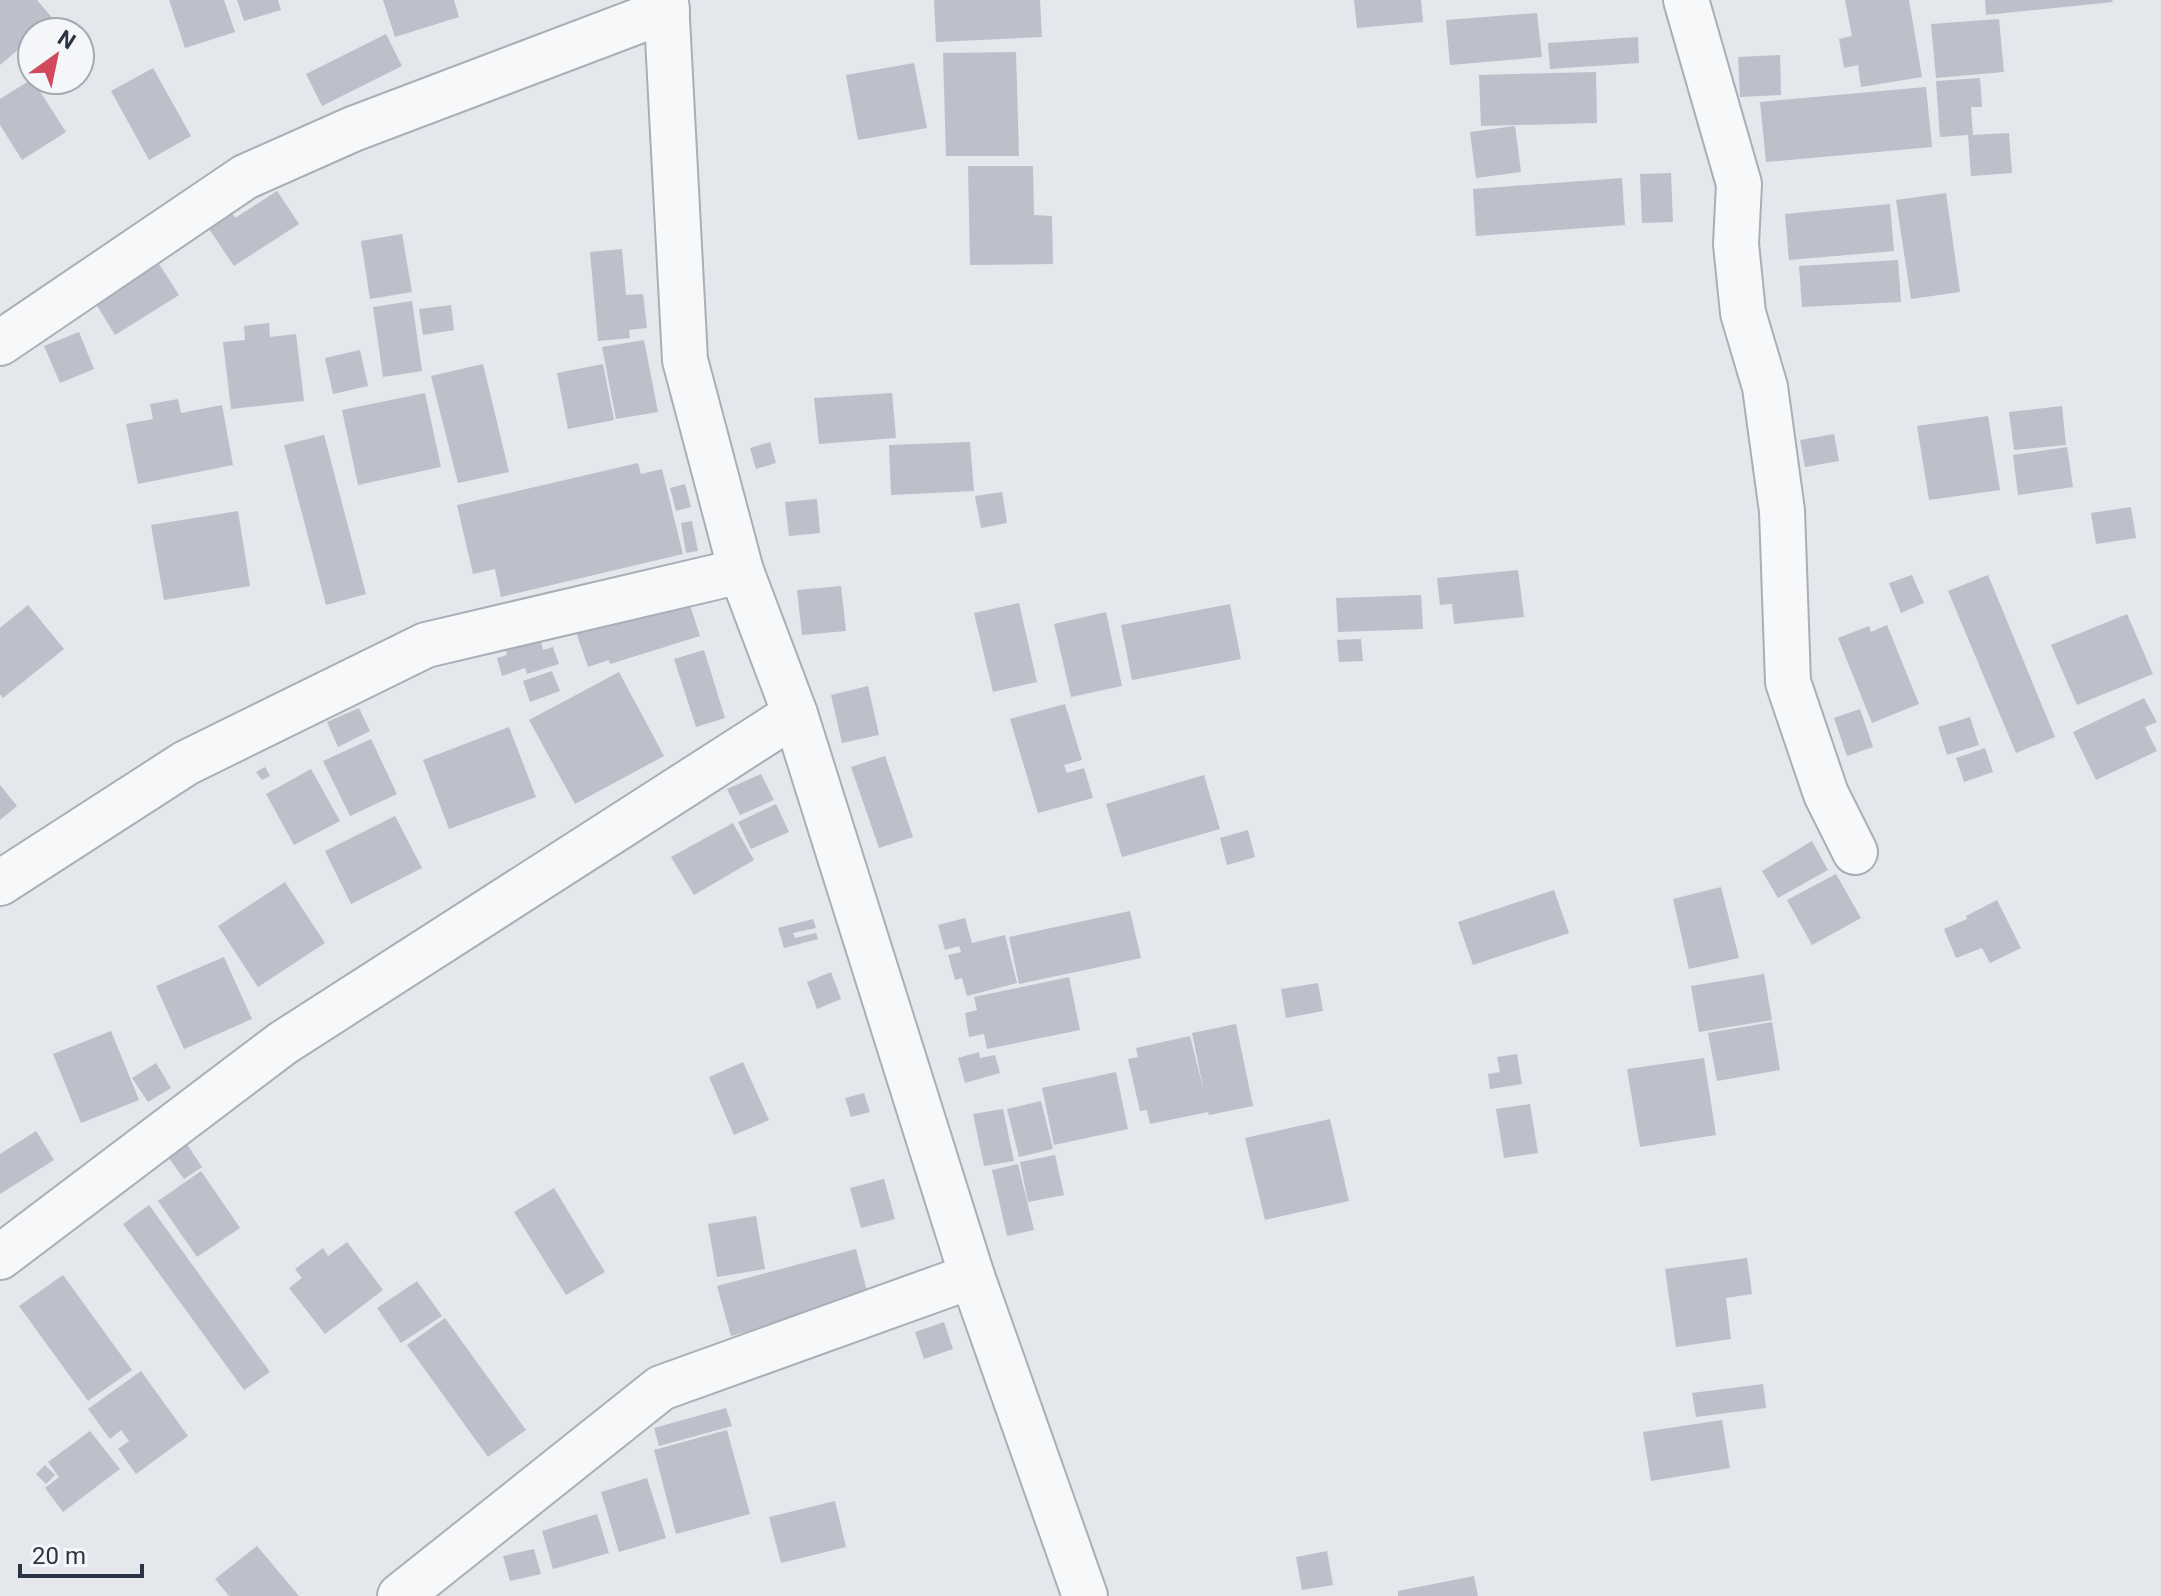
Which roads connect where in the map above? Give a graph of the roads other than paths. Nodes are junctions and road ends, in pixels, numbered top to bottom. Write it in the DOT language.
graph roads {
  1 [pos="1686,0"];
  2 [pos="667,5"];
  3 [pos="0,343"];
  4 [pos="741,571"];
  5 [pos="795,714"];
  6 [pos="1855,852"];
  7 [pos="0,883"];
  8 [pos="0,1257"];
  9 [pos="972,1276"];
  10 [pos="400,1596"];
  11 [pos="1085,1596"];
  1 -- 6 [label="street"];
  2 -- 3 [label="street"];
  2 -- 4 [label="street"];
  4 -- 5 [label="street"];
  4 -- 7 [label="street"];
  5 -- 8 [label="street"];
  5 -- 9 [label="street"];
  9 -- 10 [label="street"];
  9 -- 11 [label="street"];
}
